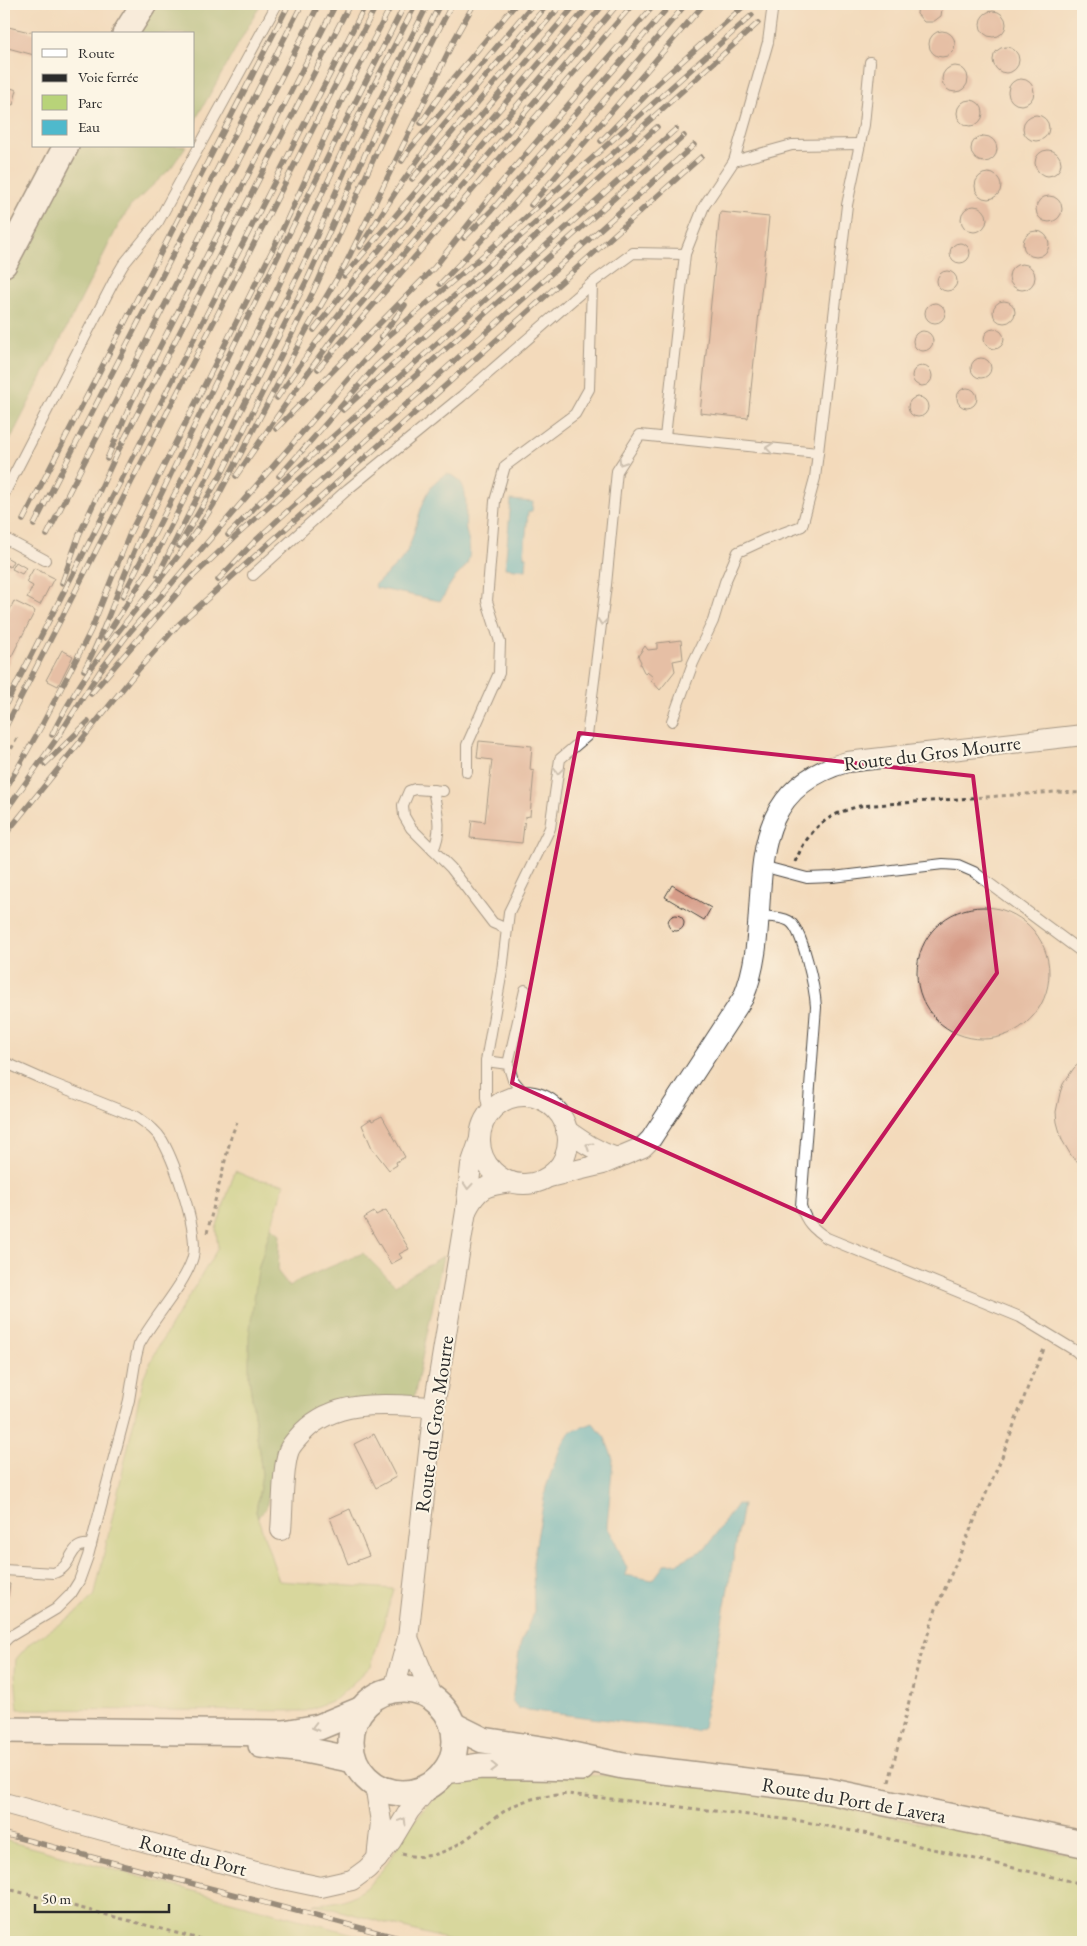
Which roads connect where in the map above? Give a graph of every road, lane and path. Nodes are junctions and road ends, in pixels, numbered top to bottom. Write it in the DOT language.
graph roads {
  1 [pos="144,4"];
  2 [pos="277,4"];
  3 [pos="773,4"];
  4 [pos="126,32"];
  5 [pos="870,62"];
  6 [pos="860,144"];
  7 [pos="65,148"];
  8 [pos="734,161"];
  9 [pos="685,254"];
  10 [pos="4,264"];
  11 [pos="592,283"];
  12 [pos="665,437"];
  13 [pos="818,453"];
  14 [pos="4,494"];
  15 [pos="4,538"];
  16 [pos="45,560"];
  17 [pos="253,575"];
  18 [pos="672,721"];
  19 [pos="1083,735"];
  20 [pos="16,738"];
  21 [pos="4,763"];
  22 [pos="467,772"];
  23 [pos="1083,793"];
  24 [pos="433,850"];
  25 [pos="762,866"];
  26 [pos="791,874"];
  27 [pos="758,916"];
  28 [pos="507,929"];
  29 [pos="1083,953"];
  30 [pos="525,990"];
  31 [pos="486,1060"];
  32 [pos="4,1062"];
  33 [pos="508,1064"];
  34 [pos="526,1096"];
  35 [pos="489,1113"];
  36 [pos="237,1122"];
  37 [pos="566,1130"];
  38 [pos="480,1140"];
  39 [pos="617,1158"];
  40 [pos="549,1177"];
  41 [pos="511,1182"];
  42 [pos="466,1211"];
  43 [pos="192,1260"];
  44 [pos="1052,1336"];
  45 [pos="1083,1358"];
  46 [pos="434,1407"];
  47 [pos="281,1530"];
  48 [pos="91,1545"];
  49 [pos="4,1570"];
  50 [pos="408,1638"];
  51 [pos="4,1642"];
  52 [pos="394,1689"];
  53 [pos="433,1698"];
  54 [pos="360,1710"];
  55 [pos="453,1725"];
  56 [pos="4,1730"];
  57 [pos="157,1733"];
  58 [pos="354,1760"];
  59 [pos="623,1766"];
  60 [pos="438,1778"];
  61 [pos="374,1784"];
  62 [pos="4,1803"];
  63 [pos="884,1803"];
  64 [pos="1083,1844"];
  65 [pos="381,1853"];
  66 [pos="1083,1884"];
  67 [pos="4,1888"];
  68 [pos="211,1942"];
  1 -- 4 [label="street"];
  2 -- 14 [label="lane"];
  3 -- 8 [label="lane"];
  5 -- 6 [label="lane"];
  6 -- 8 [label="lane"];
  6 -- 13 [label="lane"];
  7 -- 10 [label="street"];
  8 -- 9 [label="lane"];
  9 -- 11 [label="lane"];
  9 -- 12 [label="lane"];
  11 -- 17 [label="lane"];
  11 -- 22 [label="lane"];
  13 -- 12 [label="lane, one-way"];
  12 -- 28 [label="lane, one-way"];
  13 -- 18 [label="lane"];
  15 -- 16 [label="lane"];
  19 -- 25 [label="street, Route du Gros Mourre"];
  20 -- 21 [label="path"];
  23 -- 26 [label="path"];
  24 -- 24 [label="lane"];
  24 -- 28 [label="lane"];
  25 -- 26 [label="lane"];
  25 -- 27 [label="street, Route du Gros Mourre"];
  26 -- 29 [label="lane"];
  27 -- 39 [label="street, Route du Gros Mourre"];
  27 -- 44 [label="lane"];
  28 -- 31 [label="lane"];
  30 -- 33 [label="lane"];
  31 -- 33 [label="lane"];
  31 -- 35 [label="lane"];
  32 -- 43 [label="lane"];
  33 -- 34 [label="lane"];
  34 -- 35 [label="street"];
  34 -- 37 [label="street"];
  35 -- 38 [label="street, Route du Gros Mourre"];
  36 -- 43 [label="path"];
  39 -- 37 [label="street, one-way"];
  37 -- 40 [label="street"];
  38 -- 41 [label="street"];
  38 -- 42 [label="street, Route du Gros Mourre, one-way"];
  39 -- 40 [label="street, Route du Gros Mourre"];
  40 -- 41 [label="street, Route du Gros Mourre"];
  41 -- 42 [label="street, Route du Gros Mourre"];
  42 -- 46 [label="street, Route du Gros Mourre"];
  43 -- 48 [label="lane"];
  44 -- 45 [label="lane"];
  44 -- 63 [label="path"];
  46 -- 47 [label="street"];
  46 -- 50 [label="street, Route du Gros Mourre"];
  48 -- 49 [label="lane"];
  48 -- 51 [label="lane"];
  50 -- 52 [label="street, Route du Gros Mourre"];
  50 -- 53 [label="street, Route du Gros Mourre"];
  52 -- 53 [label="street"];
  52 -- 54 [label="street"];
  53 -- 55 [label="street"];
  54 -- 57 [label="street, one-way"];
  54 -- 58 [label="street"];
  55 -- 59 [label="street, Route du Port de Lavera"];
  55 -- 60 [label="street"];
  56 -- 57 [label="street"];
  57 -- 58 [label="street"];
  58 -- 61 [label="street"];
  60 -- 59 [label="street, Route du Port de Lavera, one-way"];
  59 -- 63 [label="street, Route du Port de Lavera"];
  60 -- 61 [label="street"];
  65 -- 60 [label="street, Route du Port, one-way"];
  61 -- 65 [label="street"];
  62 -- 65 [label="street, Route du Port"];
  63 -- 64 [label="street, Route du Port de Lavera"];
  65 -- 66 [label="path"];
  67 -- 68 [label="path"];
}
